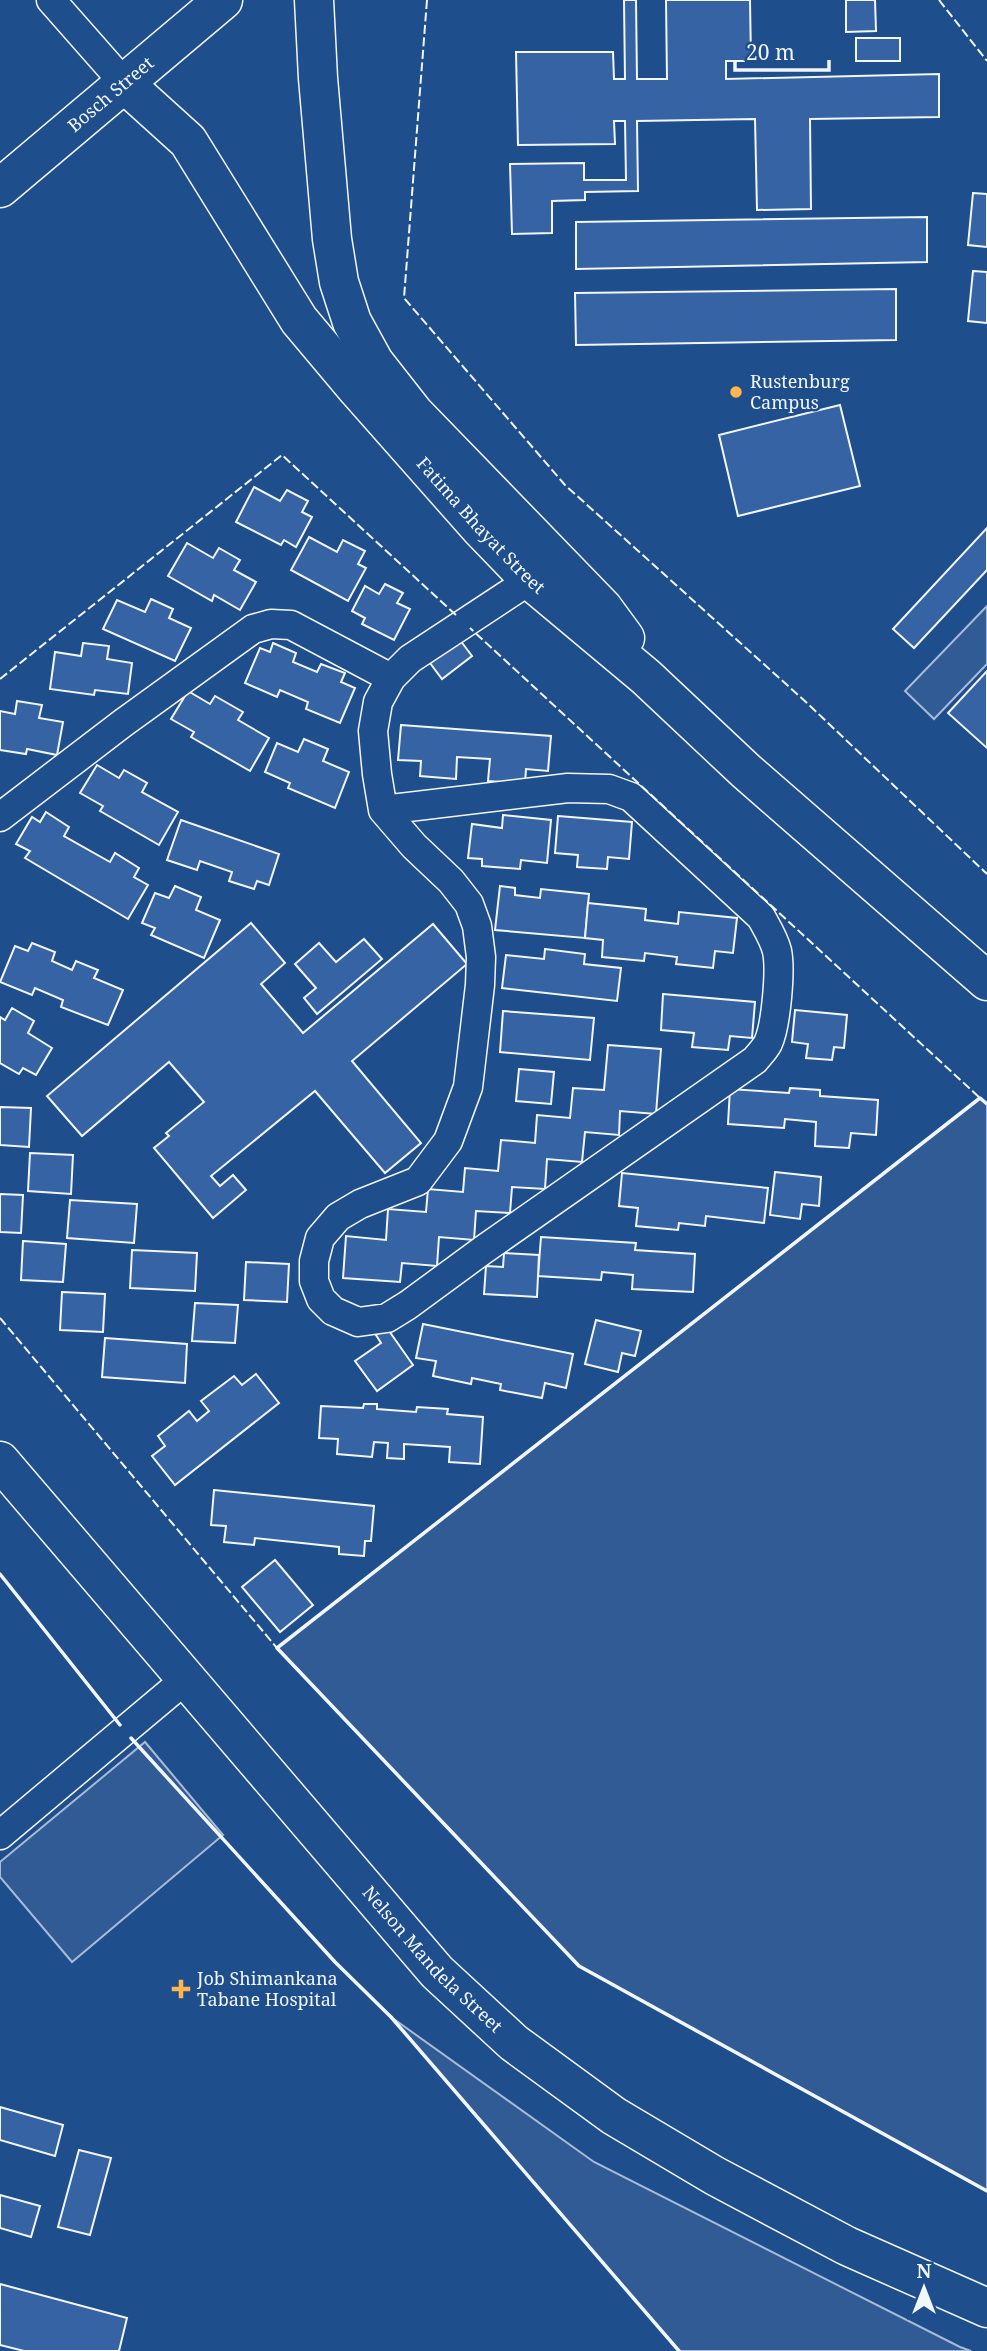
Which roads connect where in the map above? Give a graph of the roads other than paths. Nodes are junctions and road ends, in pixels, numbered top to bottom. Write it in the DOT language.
graph roads {
  1 [pos="51,0"];
  2 [pos="223,0"];
  3 [pos="314,0"];
  4 [pos="125,84"];
  5 [pos="0,187"];
  6 [pos="530,580"];
  7 [pos="646,677"];
  8 [pos="391,678"];
  9 [pos="383,810"];
  10 [pos="0,817"];
  11 [pos="987,981"];
  12 [pos="0,1461"];
  13 [pos="186,1679"];
  14 [pos="0,1835"];
  15 [pos="987,2308"];
  1 -- 4 [label="street, Fatima Bhayat Street"];
  2 -- 4 [label="main road, Bosch Street"];
  3 -- 7 [label="main road"];
  4 -- 5 [label="main road, Bosch Street"];
  4 -- 6 [label="main road, Fatima Bhayat Street"];
  6 -- 7 [label="main road, Fatima Bhayat Street"];
  6 -- 8 [label="street"];
  7 -- 11 [label="main road, Fatima Bhayat Street"];
  8 -- 9 [label="street"];
  8 -- 10 [label="street"];
  9 -- 9 [label="street"];
  12 -- 13 [label="main road, Nelson Mandela Street"];
  13 -- 14 [label="street"];
  13 -- 15 [label="main road, Nelson Mandela Street"];
}
